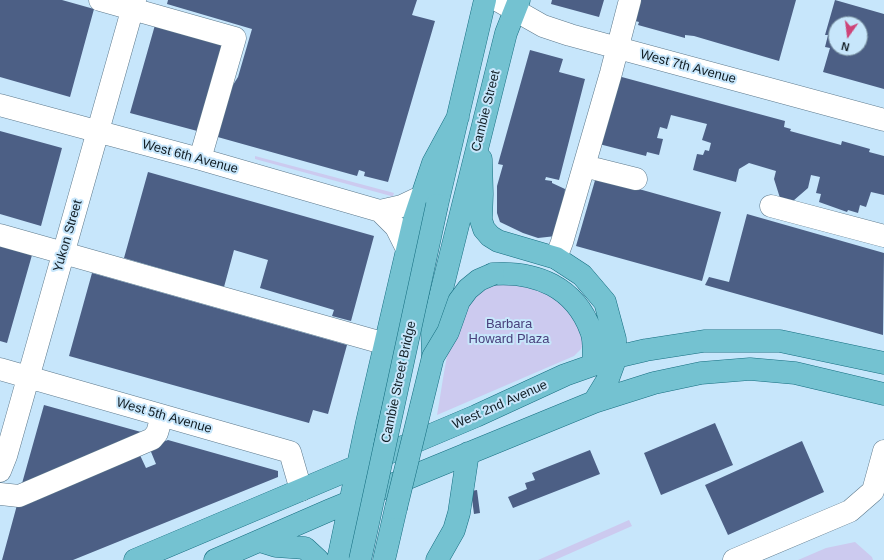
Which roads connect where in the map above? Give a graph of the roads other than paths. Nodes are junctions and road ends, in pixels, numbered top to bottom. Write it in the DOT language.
graph roads {
  1 [pos="100,0"];
  2 [pos="485,0"];
  3 [pos="630,0"];
  4 [pos="511,3"];
  5 [pos="133,5"];
  6 [pos="617,48"];
  7 [pos="0,105"];
  8 [pos="884,120"];
  9 [pos="97,132"];
  10 [pos="480,134"];
  11 [pos="200,159"];
  12 [pos="584,166"];
  13 [pos="636,179"];
  14 [pos="429,201"];
  15 [pos="771,206"];
  16 [pos="380,211"];
  17 [pos="457,224"];
  18 [pos="0,236"];
  19 [pos="884,236"];
  20 [pos="407,248"];
  21 [pos="63,254"];
  22 [pos="556,258"];
  23 [pos="386,344"];
  24 [pos="616,357"];
  25 [pos="433,358"];
  26 [pos="884,363"];
  27 [pos="594,364"];
  28 [pos="0,369"];
  29 [pos="28,377"];
  30 [pos="884,394"];
  31 [pos="594,402"];
  32 [pos="162,416"];
  33 [pos="884,451"];
  34 [pos="468,453"];
  35 [pos="359,466"];
  36 [pos="0,471"];
  37 [pos="878,483"];
  38 [pos="301,490"];
  39 [pos="0,494"];
  40 [pos="352,501"];
  41 [pos="260,541"];
  42 [pos="136,560"];
  43 [pos="215,560"];
  44 [pos="318,560"];
  45 [pos="338,560"];
  46 [pos="360,560"];
  47 [pos="384,560"];
  48 [pos="437,560"];
  49 [pos="734,560"];
  1 -- 5 [label="street"];
  2 -- 14 [label="main road, Cambie Street"];
  3 -- 6 [label="street"];
  4 -- 6 [label="street, West 7th Avenue"];
  4 -- 10 [label="main road, Cambie Street"];
  5 -- 9 [label="street, Yukon Street"];
  5 -- 11 [label="street"];
  6 -- 8 [label="street, West 7th Avenue"];
  6 -- 12 [label="street"];
  7 -- 9 [label="street, West 6th Avenue"];
  9 -- 11 [label="street, West 6th Avenue"];
  9 -- 21 [label="street, Yukon Street"];
  10 -- 17 [label="main road, Cambie Street"];
  10 -- 22 [label="main road"];
  11 -- 16 [label="street, West 6th Avenue"];
  12 -- 13 [label="street"];
  12 -- 22 [label="street"];
  14 -- 16 [label="street, West 6th Avenue"];
  14 -- 20 [label="main road"];
  14 -- 46 [label="main road, Cambie Street Bridge, bridge"];
  15 -- 19 [label="street"];
  16 -- 20 [label="street, West 6th Avenue"];
  17 -- 25 [label="main road, Cambie Street Bridge"];
  18 -- 21 [label="street"];
  20 -- 23 [label="main road"];
  21 -- 23 [label="street"];
  21 -- 29 [label="street, Yukon Street"];
  22 -- 24 [label="main road"];
  23 -- 35 [label="main road"];
  24 -- 26 [label="main road, West 2nd Avenue"];
  24 -- 27 [label="main road, West 2nd Avenue"];
  24 -- 31 [label="main road"];
  25 -- 27 [label="main road, bridge"];
  25 -- 47 [label="main road, Cambie Street Bridge, bridge"];
  27 -- 35 [label="main road, West 2nd Avenue"];
  28 -- 29 [label="street, West 5th Avenue"];
  29 -- 32 [label="street, West 5th Avenue"];
  29 -- 36 [label="street, Yukon Street"];
  30 -- 31 [label="main road"];
  31 -- 34 [label="main road"];
  32 -- 38 [label="street, West 5th Avenue"];
  32 -- 39 [label="street"];
  33 -- 37 [label="street"];
  34 -- 40 [label="main road"];
  34 -- 48 [label="main road"];
  35 -- 38 [label="main road, West 2nd Avenue"];
  35 -- 40 [label="main road"];
  37 -- 49 [label="street"];
  38 -- 42 [label="main road, West 2nd Avenue"];
  40 -- 41 [label="main road"];
  40 -- 45 [label="main road"];
  41 -- 43 [label="main road"];
  41 -- 44 [label="main road"];
}
